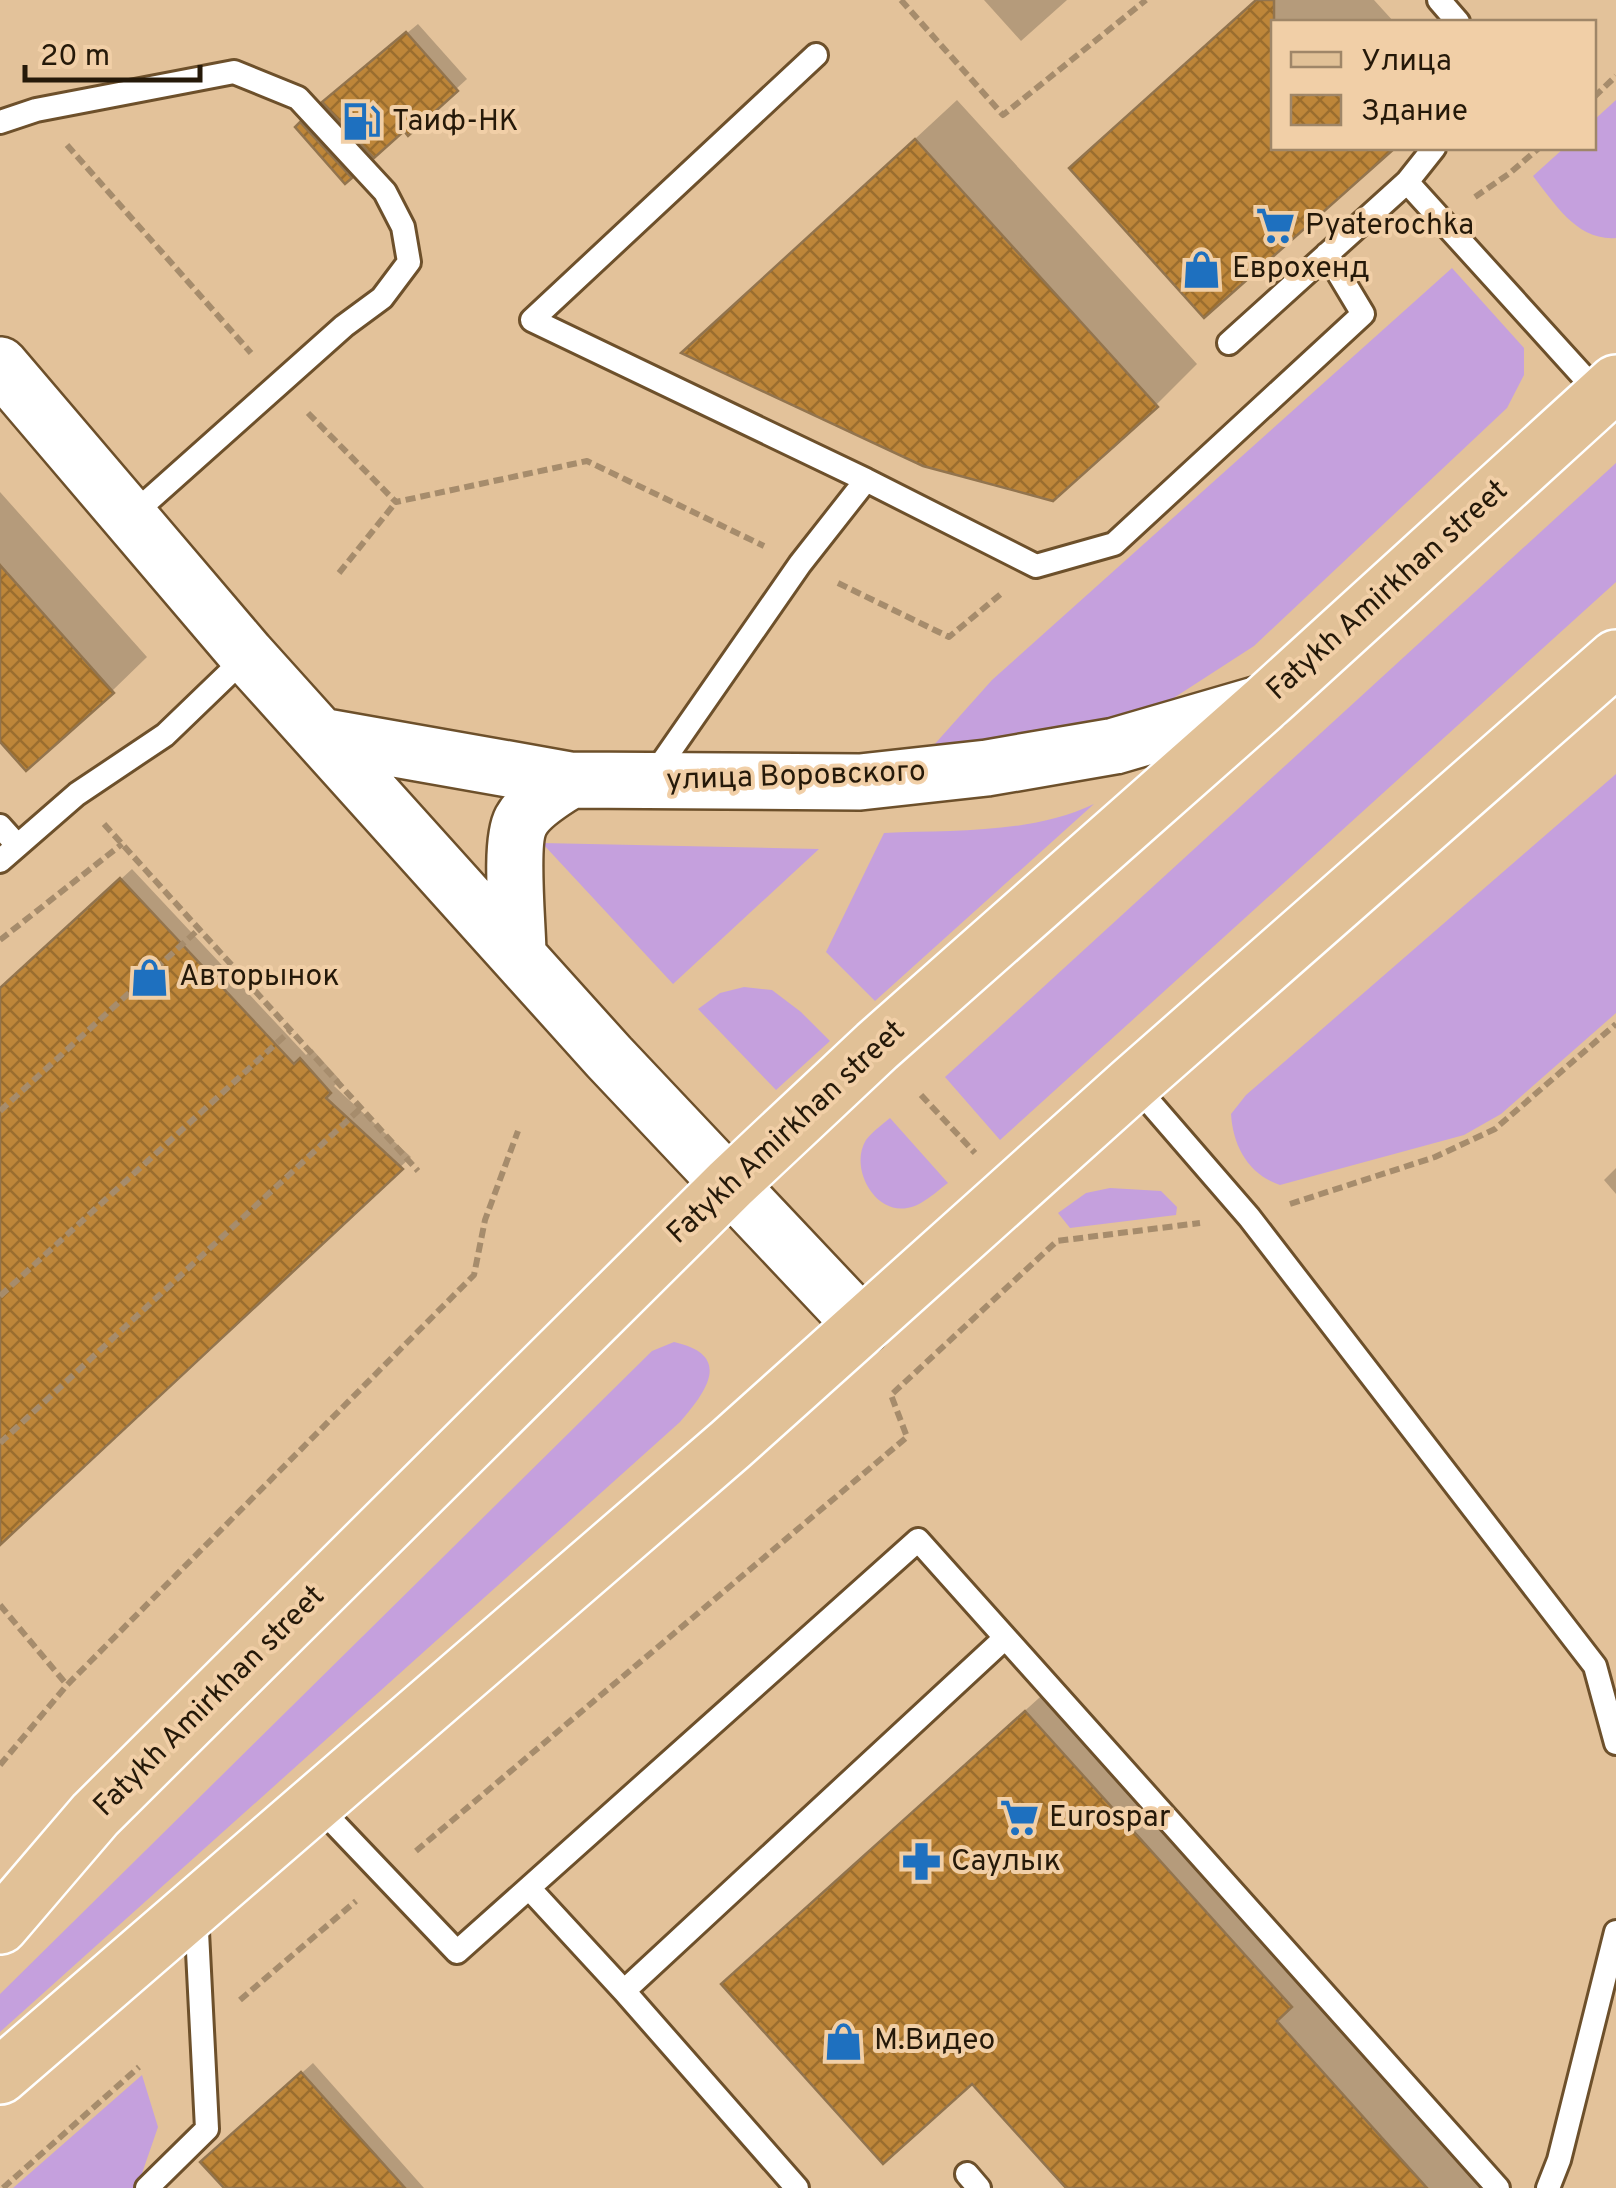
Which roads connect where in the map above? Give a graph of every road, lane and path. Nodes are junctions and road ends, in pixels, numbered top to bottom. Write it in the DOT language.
graph roads {
  1 [pos="901,0"];
  2 [pos="1146,0"];
  3 [pos="1439,0"];
  4 [pos="1456,20"];
  5 [pos="816,55"];
  6 [pos="1616,76"];
  7 [pos="1596,95"];
  8 [pos="0,122"];
  9 [pos="1432,150"];
  10 [pos="1407,182"];
  11 [pos="1327,254"];
  12 [pos="1229,343"];
  13 [pos="0,364"];
  14 [pos="1609,390"];
  15 [pos="866,480"];
  16 [pos="396,502"];
  17 [pos="131,516"];
  18 [pos="339,573"];
  19 [pos="247,655"];
  20 [pos="1597,683"];
  21 [pos="1266,702"];
  22 [pos="322,736"];
  23 [pos="570,780"];
  24 [pos="649,782"];
  25 [pos="76,794"];
  26 [pos="0,826"];
  27 [pos="122,844"];
  28 [pos="9,853"];
  29 [pos="198,929"];
  30 [pos="0,940"];
  31 [pos="518,955"];
  32 [pos="1616,1024"];
  33 [pos="290,1030"];
  34 [pos="1133,1083"];
  35 [pos="922,1095"];
  36 [pos="361,1108"];
  37 [pos="0,1111"];
  38 [pos="518,1131"];
  39 [pos="978,1156"];
  40 [pos="418,1171"];
  41 [pos="730,1184"];
  42 [pos="1249,1217"];
  43 [pos="0,1296"];
  44 [pos="863,1326"];
  45 [pos="0,1443"];
  46 [pos="0,1605"];
  47 [pos="1005,1638"];
  48 [pos="1606,1663"];
  49 [pos="67,1685"];
  50 [pos="1616,1743"];
  51 [pos="0,1765"];
  52 [pos="316,1804"];
  53 [pos="404,1860"];
  54 [pos="529,1888"];
  55 [pos="357,1900"];
  56 [pos="196,1908"];
  57 [pos="0,1926"];
  58 [pos="1616,1932"];
  59 [pos="624,1991"];
  60 [pos="235,2004"];
  61 [pos="139,2068"];
  62 [pos="0,2076"];
  63 [pos="3,2188"];
  64 [pos="147,2188"];
  65 [pos="797,2188"];
  66 [pos="1498,2188"];
  67 [pos="1548,2188"];
  1 -- 2 [label="path"];
  3 -- 4 [label="lane"];
  5 -- 15 [label="lane"];
  6 -- 7 [label="path"];
  8 -- 17 [label="lane"];
  9 -- 10 [label="lane"];
  10 -- 11 [label="lane"];
  10 -- 14 [label="lane"];
  11 -- 12 [label="lane"];
  11 -- 15 [label="lane"];
  13 -- 17 [label="street"];
  14 -- 21 [label="main road, Fatykh Amirkhan street"];
  15 -- 24 [label="lane"];
  16 -- 18 [label="path"];
  17 -- 19 [label="street"];
  19 -- 22 [label="street"];
  19 -- 25 [label="lane"];
  20 -- 34 [label="main road"];
  21 -- 24 [label="street, улица Воровского"];
  21 -- 41 [label="main road, Fatykh Amirkhan street"];
  22 -- 23 [label="street, улица Воровского"];
  22 -- 31 [label="street"];
  23 -- 24 [label="street, улица Воровского"];
  23 -- 31 [label="street"];
  25 -- 27 [label="path"];
  25 -- 28 [label="lane"];
  26 -- 28 [label="lane"];
  27 -- 29 [label="path"];
  27 -- 30 [label="path"];
  29 -- 33 [label="path"];
  29 -- 37 [label="path"];
  31 -- 41 [label="street"];
  32 -- 42 [label="path"];
  33 -- 36 [label="path"];
  33 -- 43 [label="path"];
  34 -- 42 [label="lane"];
  34 -- 44 [label="main road"];
  35 -- 39 [label="path"];
  36 -- 40 [label="path"];
  36 -- 45 [label="path"];
  38 -- 49 [label="path"];
  41 -- 44 [label="street"];
  41 -- 57 [label="main road, Fatykh Amirkhan street"];
  42 -- 48 [label="lane"];
  42 -- 53 [label="path"];
  44 -- 52 [label="main road"];
  46 -- 49 [label="path"];
  47 -- 54 [label="lane"];
  47 -- 59 [label="lane"];
  47 -- 66 [label="lane"];
  48 -- 50 [label="lane"];
  49 -- 51 [label="path"];
  52 -- 54 [label="lane"];
  52 -- 56 [label="main road"];
  54 -- 59 [label="lane"];
  55 -- 60 [label="path"];
  56 -- 62 [label="main road"];
  56 -- 64 [label="lane"];
  58 -- 67 [label="lane"];
  59 -- 65 [label="lane"];
  61 -- 63 [label="path"];
}
